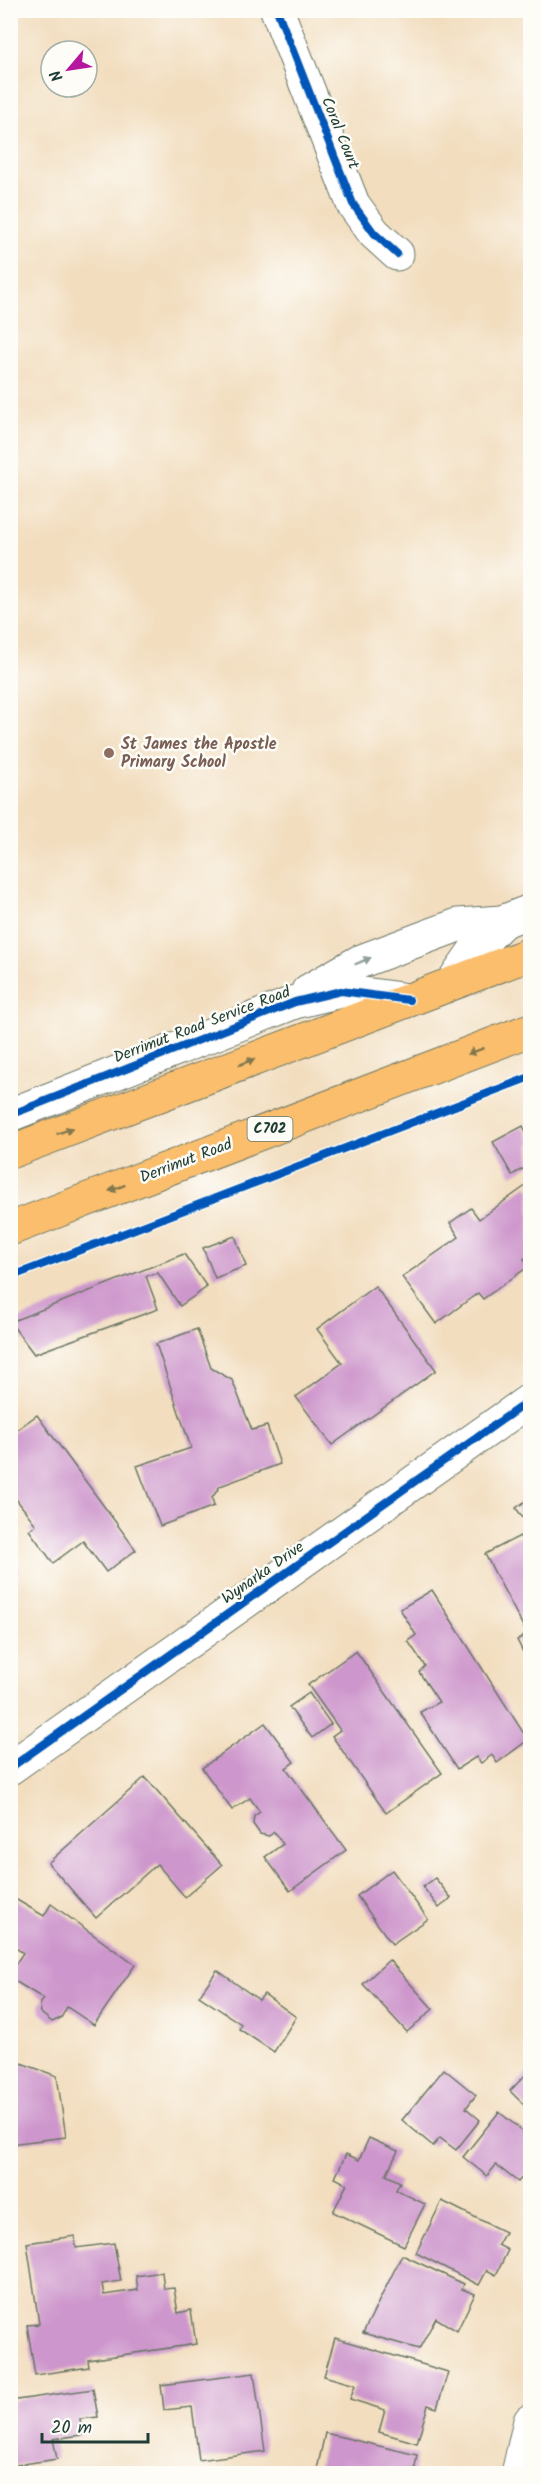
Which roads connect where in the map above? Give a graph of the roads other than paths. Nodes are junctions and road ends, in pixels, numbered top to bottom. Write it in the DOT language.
graph roads {
  1 [pos="277,10"];
  2 [pos="397,254"];
  3 [pos="516,917"];
  4 [pos="531,954"];
  5 [pos="452,983"];
  6 [pos="409,1000"];
  7 [pos="295,1002"];
  8 [pos="531,1030"];
  9 [pos="13,1105"];
  10 [pos="10,1152"];
  11 [pos="10,1228"];
  12 [pos="531,1400"];
  13 [pos="10,1768"];
  14 [pos="531,2421"];
  15 [pos="518,2474"];
  1 -- 2 [label="street, Coral Court"];
  3 -- 5 [label="street, Derrimut Road Service Road"];
  7 -- 3 [label="street, Derrimut Road Service Road, one-way"];
  4 -- 5 [label="highway"];
  5 -- 6 [label="highway"];
  6 -- 7 [label="street, Derrimut Road Service Road"];
  10 -- 6 [label="highway, one-way"];
  7 -- 9 [label="street, Derrimut Road Service Road"];
  8 -- 11 [label="highway, Derrimut Road / C702, one-way"];
  12 -- 13 [label="street, Wynarka Drive"];
  14 -- 15 [label="street"];
}
